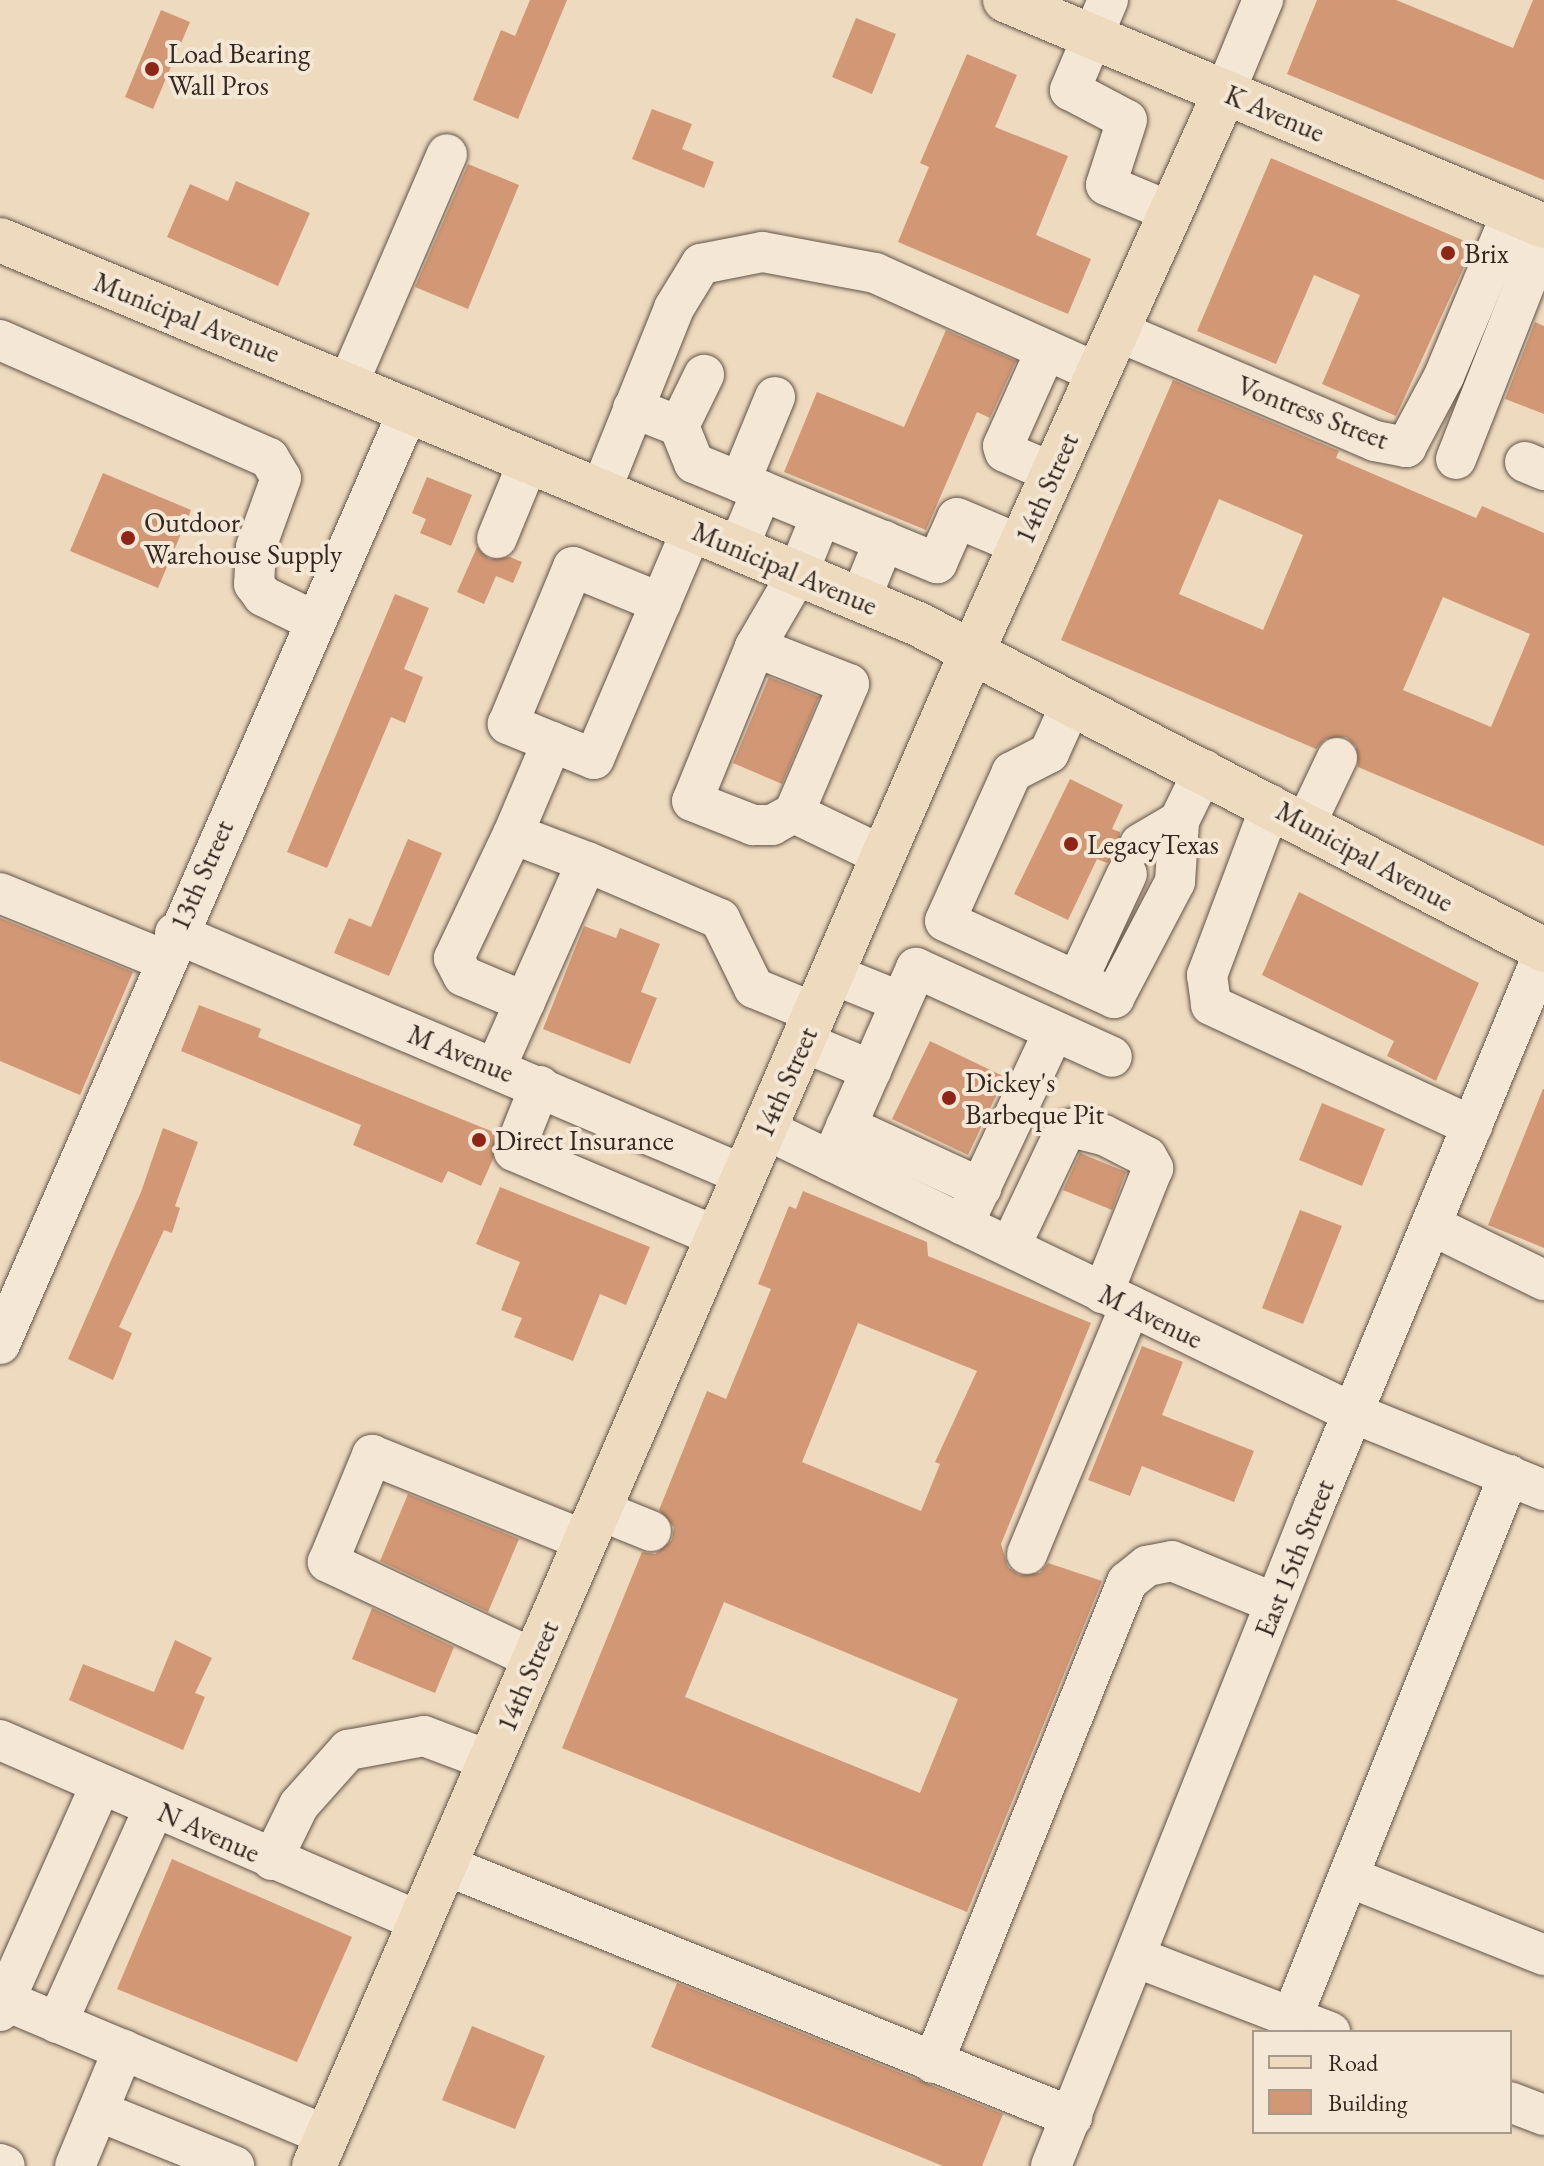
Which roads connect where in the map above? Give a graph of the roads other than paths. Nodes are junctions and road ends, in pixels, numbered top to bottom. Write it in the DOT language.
graph roads {
  1 [pos="1005,0"];
  2 [pos="1263,0"];
  3 [pos="1100,18"];
  4 [pos="1225,92"];
  5 [pos="447,154"];
  6 [pos="1171,212"];
  7 [pos="1533,225"];
  8 [pos="0,240"];
  9 [pos="1117,331"];
  10 [pos="0,340"];
  11 [pos="1046,350"];
  12 [pos="1098,373"];
  13 [pos="704,375"];
  14 [pos="348,384"];
  15 [pos="775,397"];
  16 [pos="633,408"];
  17 [pos="409,409"];
  18 [pos="679,426"];
  19 [pos="1456,459"];
  20 [pos="529,460"];
  21 [pos="1053,473"];
  22 [pos="751,486"];
  23 [pos="601,490"];
  24 [pos="821,516"];
  25 [pos="692,529"];
  26 [pos="497,538"];
  27 [pos="884,541"];
  28 [pos="1021,545"];
  29 [pos="738,548"];
  30 [pos="798,573"];
  31 [pos="860,600"];
  32 [pos="661,603"];
  33 [pos="314,621"];
  34 [pos="755,647"];
  35 [pos="972,651"];
  36 [pos="1072,702"];
  37 [pos="552,742"];
  38 [pos="1337,758"];
  39 [pos="1204,770"];
  40 [pos="794,813"];
  41 [pos="1289,814"];
  42 [pos="1179,821"];
  43 [pos="513,834"];
  44 [pos="883,856"];
  45 [pos="587,862"];
  46 [pos="0,893"];
  47 [pos="170,946"];
  48 [pos="1544,951"];
  49 [pos="1077,981"];
  50 [pos="525,1002"];
  51 [pos="901,1002"];
  52 [pos="817,1009"];
  53 [pos="1054,1031"];
  54 [pos="1112,1057"];
  55 [pos="496,1067"];
  56 [pos="871,1070"];
  57 [pos="540,1086"];
  58 [pos="1472,1126"];
  59 [pos="765,1129"];
  60 [pos="838,1144"];
  61 [pos="744,1175"];
  62 [pos="981,1188"];
  63 [pos="963,1225"];
  64 [pos="1431,1225"];
  65 [pos="718,1237"];
  66 [pos="1010,1247"];
  67 [pos="1544,1280"];
  68 [pos="1116,1299"];
  69 [pos="0,1344"];
  70 [pos="1353,1413"];
  71 [pos="1527,1482"];
  72 [pos="593,1525"];
  73 [pos="651,1531"];
  74 [pos="1027,1554"];
  75 [pos="1275,1603"];
  76 [pos="534,1659"];
  77 [pos="0,1740"];
  78 [pos="490,1761"];
  79 [pos="101,1784"];
  80 [pos="154,1808"];
  81 [pos="272,1860"];
  82 [pos="445,1865"];
  83 [pos="1349,1877"];
  84 [pos="420,1922"];
  85 [pos="1544,1955"];
  86 [pos="1138,1958"];
  87 [pos="2,2006"];
  88 [pos="1292,2017"];
  89 [pos="57,2023"];
  90 [pos="1325,2030"];
  91 [pos="123,2050"];
  92 [pos="933,2063"];
  93 [pos="1512,2103"];
  94 [pos="98,2111"];
  95 [pos="1544,2115"];
  96 [pos="1072,2117"];
  97 [pos="320,2151"];
  98 [pos="75,2166"];
  99 [pos="234,2166"];
  100 [pos="1051,2166"];
  1 -- 3 [label="main road, K Avenue"];
  2 -- 4 [label="street, 14th Street"];
  3 -- 4 [label="main road, K Avenue"];
  3 -- 6 [label="street"];
  4 -- 6 [label="main road, 14th Street"];
  4 -- 7 [label="main road, K Avenue"];
  5 -- 14 [label="street"];
  6 -- 9 [label="main road, 14th Street"];
  7 -- 9 [label="street, Vontress Street"];
  7 -- 19 [label="street"];
  8 -- 14 [label="main road, Municipal Avenue"];
  9 -- 12 [label="main road, 14th Street"];
  10 -- 33 [label="street"];
  11 -- 12 [label="street"];
  11 -- 16 [label="street"];
  11 -- 21 [label="street"];
  12 -- 21 [label="main road, 14th Street"];
  13 -- 18 [label="street"];
  14 -- 17 [label="main road, Municipal Avenue"];
  15 -- 22 [label="street"];
  16 -- 18 [label="street"];
  16 -- 23 [label="street"];
  17 -- 20 [label="main road, Municipal Avenue"];
  17 -- 33 [label="street, 13th Street"];
  18 -- 22 [label="street"];
  20 -- 23 [label="main road, Municipal Avenue"];
  20 -- 26 [label="street"];
  21 -- 28 [label="main road, 14th Street"];
  22 -- 24 [label="street"];
  22 -- 29 [label="street"];
  23 -- 25 [label="main road, Municipal Avenue"];
  24 -- 27 [label="street"];
  24 -- 30 [label="street"];
  25 -- 29 [label="main road, Municipal Avenue"];
  25 -- 32 [label="street"];
  27 -- 28 [label="street"];
  27 -- 31 [label="street"];
  28 -- 35 [label="main road, 14th Street"];
  29 -- 30 [label="main road, Municipal Avenue"];
  30 -- 31 [label="main road, Municipal Avenue"];
  30 -- 34 [label="street"];
  31 -- 35 [label="main road, Municipal Avenue"];
  32 -- 37 [label="street"];
  32 -- 37 [label="street"];
  33 -- 47 [label="street, 13th Street"];
  34 -- 40 [label="street"];
  34 -- 40 [label="street"];
  35 -- 36 [label="main road, Municipal Avenue"];
  35 -- 44 [label="main road, 14th Street"];
  36 -- 39 [label="main road, Municipal Avenue"];
  36 -- 49 [label="street"];
  37 -- 43 [label="street"];
  38 -- 41 [label="street"];
  39 -- 41 [label="main road, Municipal Avenue"];
  39 -- 42 [label="street"];
  40 -- 44 [label="street"];
  41 -- 48 [label="main road, Municipal Avenue"];
  41 -- 58 [label="street"];
  42 -- 49 [label="street"];
  42 -- 49 [label="street"];
  43 -- 45 [label="street"];
  43 -- 50 [label="street"];
  44 -- 52 [label="main road, 14th Street"];
  45 -- 50 [label="street"];
  45 -- 52 [label="street"];
  46 -- 47 [label="street, M Avenue"];
  47 -- 55 [label="street, M Avenue"];
  47 -- 69 [label="street, 13th Street"];
  48 -- 58 [label="street, East 15th Street"];
  50 -- 55 [label="street"];
  51 -- 52 [label="street"];
  51 -- 53 [label="street"];
  51 -- 56 [label="street"];
  52 -- 56 [label="street"];
  52 -- 59 [label="main road, 14th Street"];
  53 -- 54 [label="street"];
  53 -- 62 [label="street"];
  55 -- 57 [label="street, M Avenue"];
  56 -- 60 [label="street"];
  57 -- 61 [label="street, M Avenue"];
  57 -- 65 [label="street"];
  58 -- 64 [label="street, East 15th Street"];
  59 -- 60 [label="street, M Avenue"];
  59 -- 61 [label="main road, 14th Street"];
  60 -- 62 [label="street"];
  60 -- 63 [label="street, M Avenue"];
  61 -- 65 [label="main road, 14th Street"];
  62 -- 63 [label="street"];
  63 -- 66 [label="street, M Avenue"];
  64 -- 67 [label="street"];
  64 -- 70 [label="street, East 15th Street"];
  65 -- 72 [label="main road, 14th Street"];
  66 -- 68 [label="street, M Avenue"];
  66 -- 68 [label="street"];
  68 -- 70 [label="street, M Avenue"];
  68 -- 74 [label="street"];
  70 -- 71 [label="street, M Avenue"];
  70 -- 75 [label="street, East 15th Street"];
  71 -- 83 [label="street"];
  72 -- 73 [label="street"];
  72 -- 76 [label="main road, 14th Street"];
  72 -- 76 [label="street"];
  75 -- 86 [label="street, East 15th Street"];
  75 -- 92 [label="street"];
  76 -- 78 [label="main road, 14th Street"];
  77 -- 79 [label="street, N Avenue"];
  78 -- 81 [label="street"];
  78 -- 82 [label="main road, 14th Street"];
  79 -- 80 [label="street, N Avenue"];
  79 -- 87 [label="street"];
  80 -- 81 [label="street, N Avenue"];
  80 -- 89 [label="street"];
  81 -- 84 [label="street, N Avenue"];
  82 -- 84 [label="main road, 14th Street"];
  82 -- 92 [label="street"];
  83 -- 85 [label="street"];
  83 -- 88 [label="street"];
  84 -- 97 [label="main road, 14th Street"];
  86 -- 88 [label="street"];
  86 -- 96 [label="street, East 15th Street"];
  87 -- 89 [label="street"];
  88 -- 90 [label="street"];
  89 -- 91 [label="street"];
  91 -- 94 [label="street"];
  91 -- 97 [label="street"];
  92 -- 96 [label="street"];
  93 -- 95 [label="street"];
  94 -- 98 [label="street"];
  94 -- 99 [label="street"];
  96 -- 100 [label="street, East 15th Street"];
}
